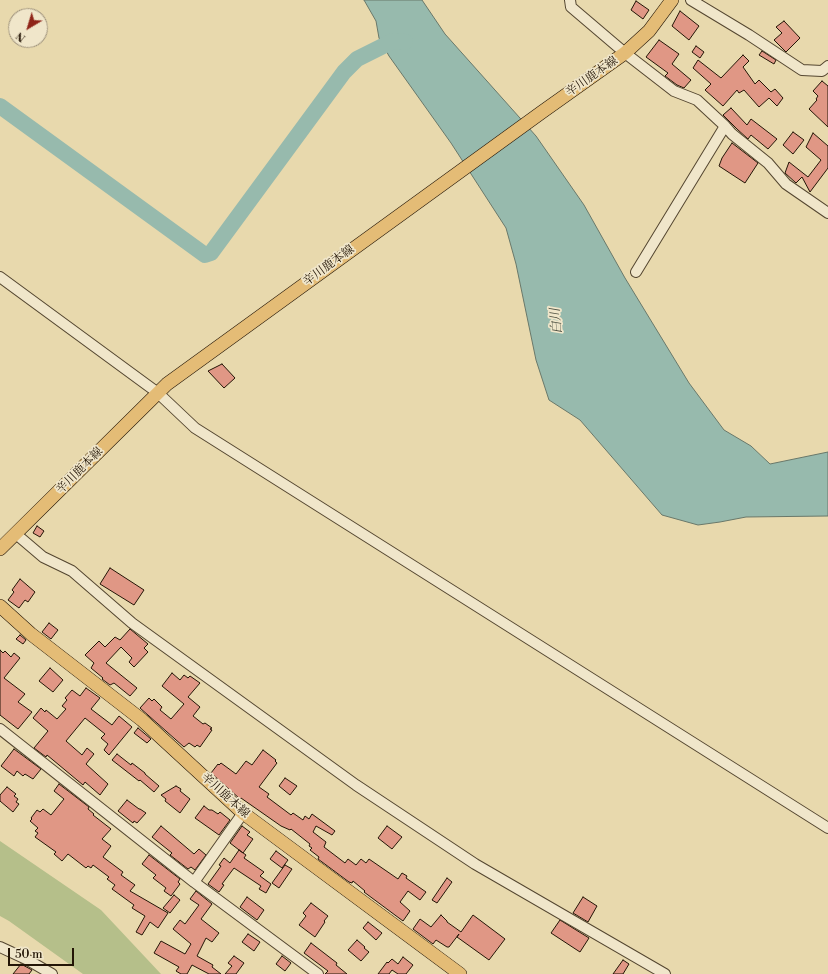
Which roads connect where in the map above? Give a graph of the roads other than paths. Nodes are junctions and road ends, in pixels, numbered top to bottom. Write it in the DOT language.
graph roads {
  1 [pos="570,0"];
  2 [pos="672,0"];
  3 [pos="692,0"];
  4 [pos="625,53"];
  5 [pos="828,66"];
  6 [pos="725,126"];
  7 [pos="828,213"];
  8 [pos="636,272"];
  9 [pos="0,276"];
  10 [pos="158,393"];
  11 [pos="16,534"];
  12 [pos="0,549"];
  13 [pos="0,606"];
  14 [pos="0,729"];
  15 [pos="243,813"];
  16 [pos="828,828"];
  17 [pos="194,882"];
  18 [pos="0,946"];
  19 [pos="52,974"];
  20 [pos="318,974"];
  21 [pos="460,974"];
  22 [pos="665,974"];
  1 -- 4 [label="street"];
  2 -- 4 [label="main road, 辛川鹿本線"];
  3 -- 5 [label="street"];
  4 -- 6 [label="street"];
  4 -- 10 [label="main road, 辛川鹿本線"];
  6 -- 7 [label="street"];
  6 -- 8 [label="street"];
  9 -- 10 [label="street"];
  10 -- 11 [label="main road, 辛川鹿本線"];
  10 -- 16 [label="street"];
  11 -- 12 [label="main road, 辛川鹿本線"];
  11 -- 22 [label="street"];
  13 -- 15 [label="main road, 辛川鹿本線"];
  14 -- 17 [label="street"];
  15 -- 17 [label="street"];
  15 -- 21 [label="main road, 辛川鹿本線"];
  17 -- 20 [label="street"];
  18 -- 19 [label="street"];
}
